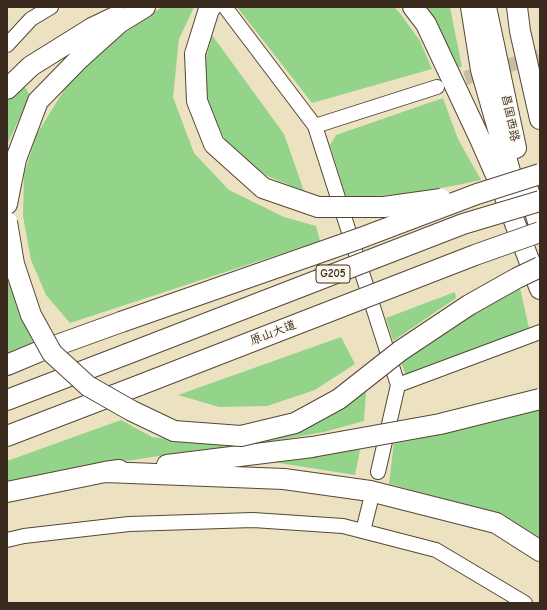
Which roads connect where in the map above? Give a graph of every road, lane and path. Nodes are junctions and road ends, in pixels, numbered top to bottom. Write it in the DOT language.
graph roads {
  1 [pos="51,7"];
  2 [pos="135,7"];
  3 [pos="145,7"];
  4 [pos="211,7"];
  5 [pos="225,7"];
  6 [pos="413,7"];
  7 [pos="471,7"];
  8 [pos="486,7"];
  9 [pos="517,7"];
  10 [pos="7,45"];
  11 [pos="437,87"];
  12 [pos="7,89"];
  13 [pos="540,119"];
  14 [pos="315,126"];
  15 [pos="540,174"];
  16 [pos="477,194"];
  17 [pos="540,201"];
  18 [pos="7,204"];
  19 [pos="7,222"];
  20 [pos="540,228"];
  21 [pos="540,232"];
  22 [pos="540,267"];
  23 [pos="540,280"];
  24 [pos="540,289"];
  25 [pos="540,332"];
  26 [pos="7,365"];
  27 [pos="398,385"];
  28 [pos="540,399"];
  29 [pos="7,400"];
  30 [pos="7,436"];
  31 [pos="105,472"];
  32 [pos="378,472"];
  33 [pos="7,492"];
  34 [pos="371,499"];
  35 [pos="363,531"];
  36 [pos="7,540"];
  37 [pos="540,551"];
  38 [pos="525,603"];
  1 -- 10 [label="lane"];
  2 -- 12 [label="highway"];
  3 -- 18 [label="highway"];
  4 -- 16 [label="highway, bridge"];
  5 -- 14 [label="lane"];
  6 -- 24 [label="highway"];
  7 -- 23 [label="highway"];
  8 -- 20 [label="highway, 昌国西路"];
  9 -- 13 [label="highway"];
  11 -- 14 [label="lane"];
  14 -- 27 [label="lane"];
  15 -- 16 [label="highway, bridge"];
  16 -- 26 [label="highway, bridge"];
  17 -- 29 [label="highway, G205, bridge"];
  19 -- 22 [label="highway, bridge"];
  21 -- 30 [label="highway, 原山大道, bridge"];
  25 -- 27 [label="lane"];
  27 -- 32 [label="lane"];
  28 -- 31 [label="highway, bridge"];
  31 -- 33 [label="highway"];
  31 -- 37 [label="highway"];
  34 -- 35 [label="lane"];
  35 -- 36 [label="lane"];
  35 -- 38 [label="lane"];
}
